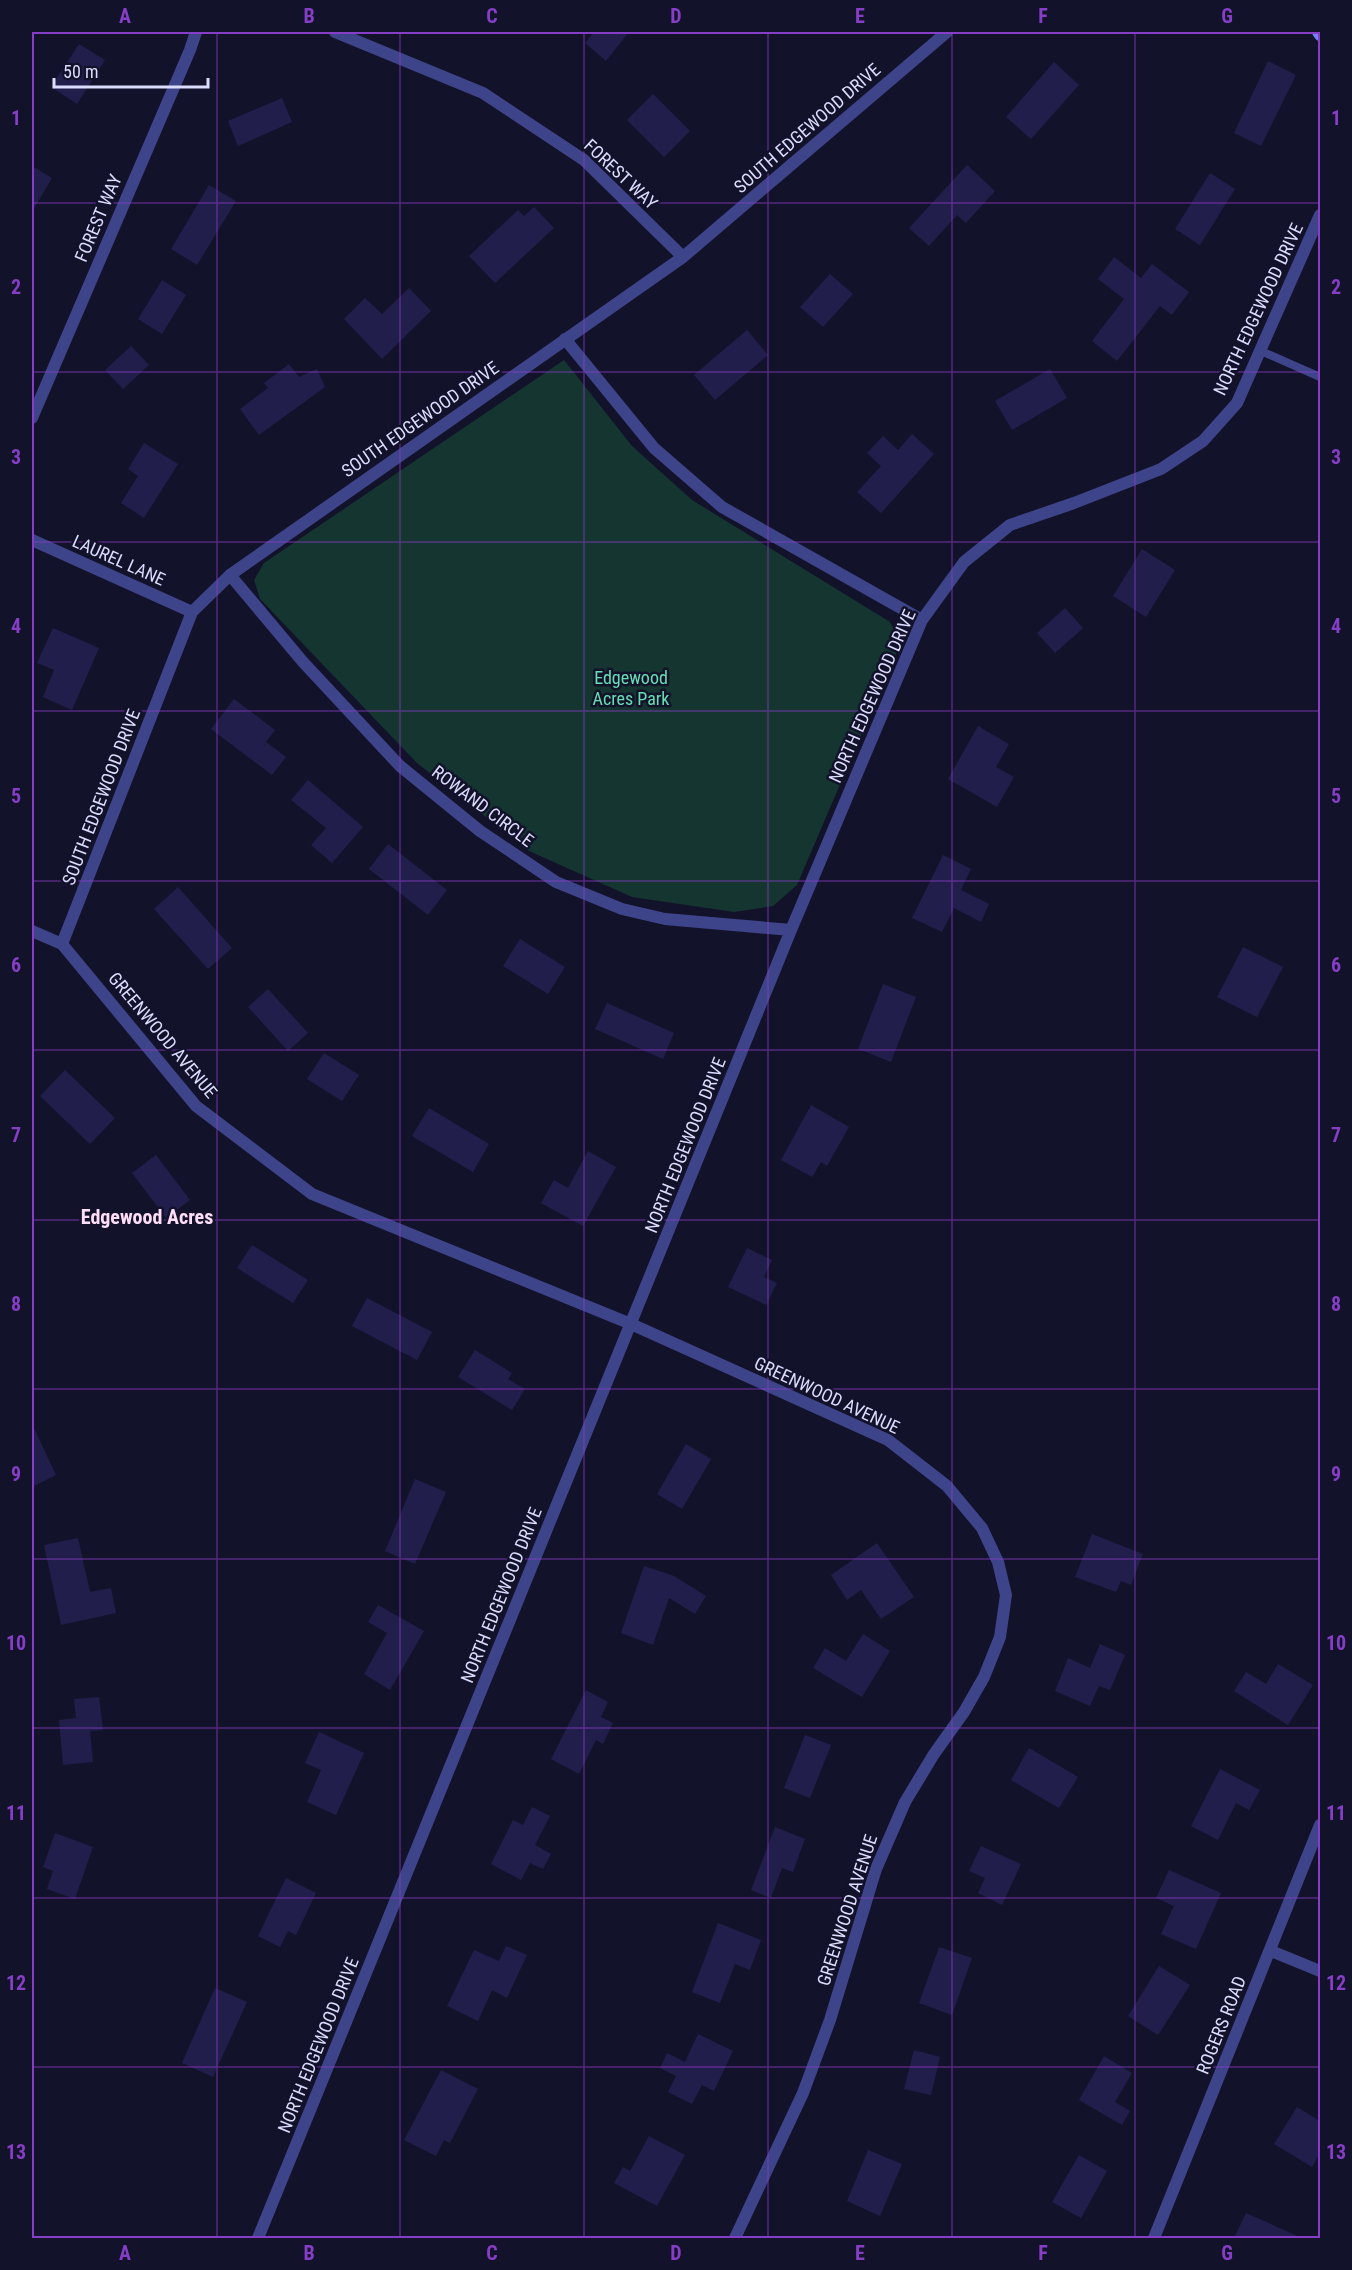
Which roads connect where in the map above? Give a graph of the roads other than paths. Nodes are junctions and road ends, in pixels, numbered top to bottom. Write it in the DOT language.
graph roads {
  1 [pos="195,32"];
  2 [pos="335,32"];
  3 [pos="947,32"];
  4 [pos="1318,32"];
  5 [pos="1320,35"];
  6 [pos="1320,215"];
  7 [pos="683,257"];
  8 [pos="565,339"];
  9 [pos="1261,351"];
  10 [pos="1320,377"];
  11 [pos="32,418"];
  12 [pos="32,540"];
  13 [pos="230,575"];
  14 [pos="192,612"];
  15 [pos="922,620"];
  16 [pos="791,930"];
  17 [pos="32,931"];
  18 [pos="62,944"];
  19 [pos="631,1324"];
  20 [pos="1320,1825"];
  21 [pos="1271,1951"];
  22 [pos="1320,1971"];
  23 [pos="258,2238"];
  24 [pos="735,2238"];
  25 [pos="1154,2238"];
  1 -- 11 [label="street, FOREST WAY"];
  2 -- 7 [label="street, FOREST WAY"];
  3 -- 7 [label="street, SOUTH EDGEWOOD DRIVE"];
  4 -- 5 [label="street"];
  6 -- 9 [label="street, NORTH EDGEWOOD DRIVE"];
  7 -- 8 [label="street, SOUTH EDGEWOOD DRIVE"];
  8 -- 13 [label="street, SOUTH EDGEWOOD DRIVE"];
  8 -- 15 [label="street"];
  9 -- 10 [label="lane"];
  9 -- 15 [label="street, NORTH EDGEWOOD DRIVE"];
  12 -- 14 [label="street, LAUREL LANE"];
  13 -- 14 [label="street, SOUTH EDGEWOOD DRIVE"];
  13 -- 16 [label="street, ROWAND CIRCLE"];
  14 -- 18 [label="street, SOUTH EDGEWOOD DRIVE"];
  15 -- 16 [label="street, NORTH EDGEWOOD DRIVE"];
  16 -- 19 [label="street, NORTH EDGEWOOD DRIVE"];
  17 -- 18 [label="street, GREENWOOD AVENUE"];
  18 -- 19 [label="street, GREENWOOD AVENUE"];
  19 -- 23 [label="street, NORTH EDGEWOOD DRIVE"];
  19 -- 24 [label="street, GREENWOOD AVENUE"];
  20 -- 21 [label="street, ROGERS ROAD"];
  21 -- 22 [label="street"];
  21 -- 25 [label="street, ROGERS ROAD"];
}
